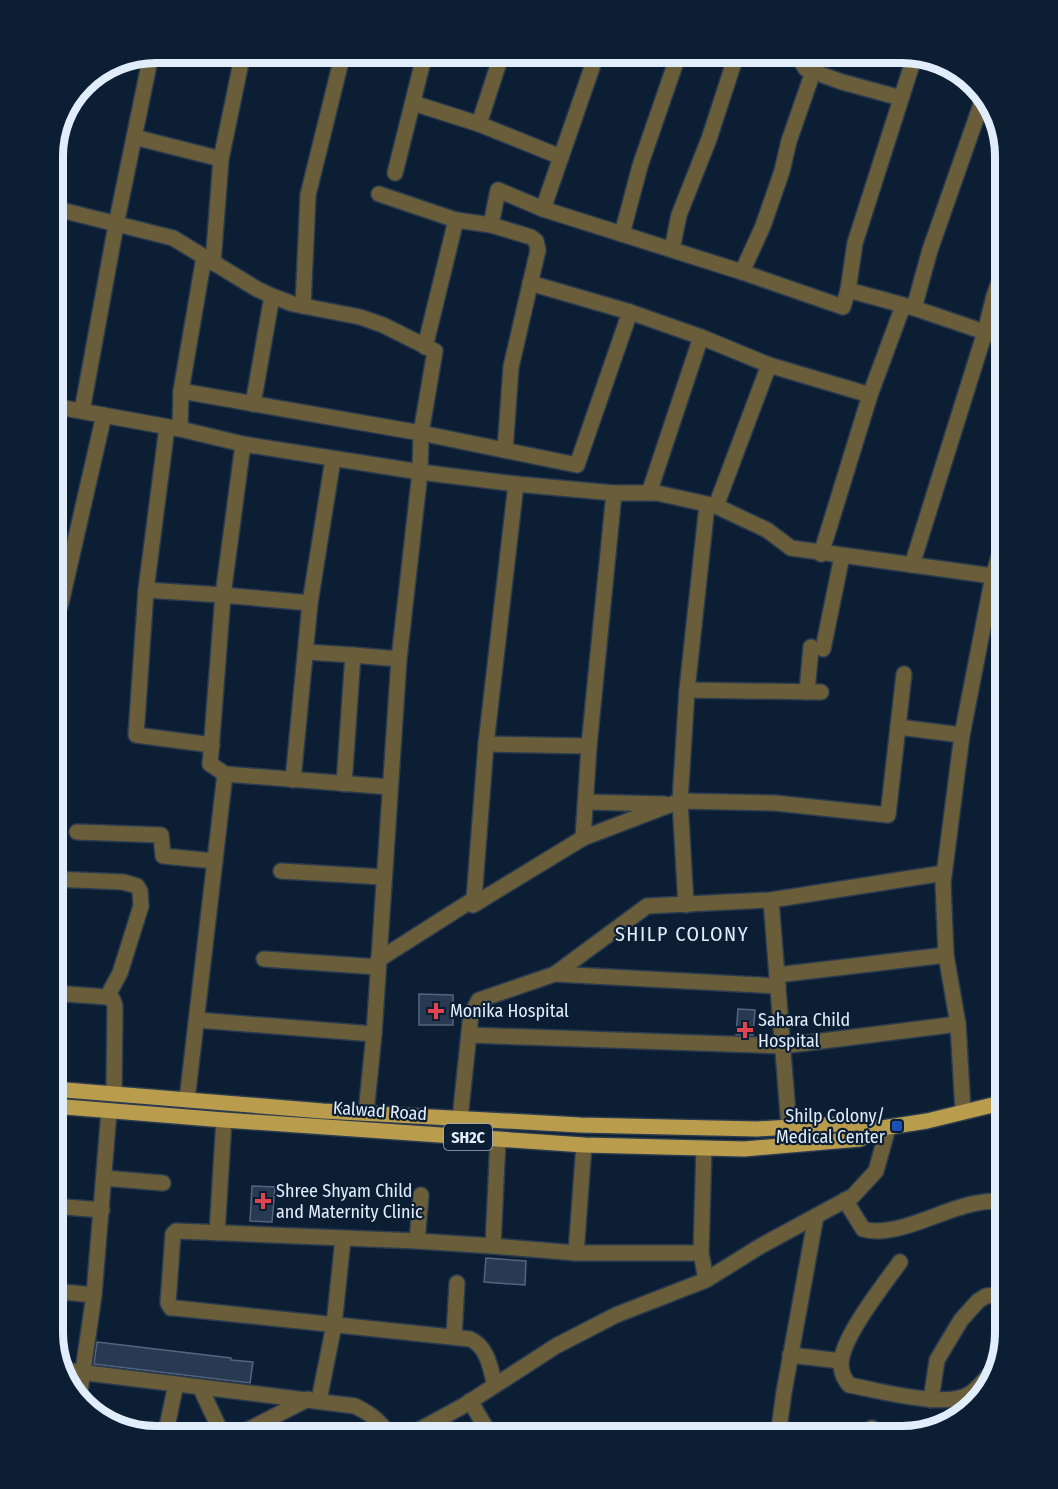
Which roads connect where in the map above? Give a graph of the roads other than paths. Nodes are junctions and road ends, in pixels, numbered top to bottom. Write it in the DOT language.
graph roads {
  1 [pos="241,63"];
  2 [pos="340,63"];
  3 [pos="422,63"];
  4 [pos="499,63"];
  5 [pos="594,63"];
  6 [pos="676,63"];
  7 [pos="734,63"];
  8 [pos="802,63"];
  9 [pos="149,64"];
  10 [pos="912,64"];
  11 [pos="813,72"];
  12 [pos="901,98"];
  13 [pos="413,103"];
  14 [pos="980,106"];
  15 [pos="479,124"];
  16 [pos="134,137"];
  17 [pos="561,157"];
  18 [pos="221,159"];
  19 [pos="395,173"];
  20 [pos="379,194"];
  21 [pos="543,209"];
  22 [pos="63,211"];
  23 [pos="456,220"];
  24 [pos="116,225"];
  25 [pos="491,225"];
  26 [pos="622,234"];
  27 [pos="672,249"];
  28 [pos="209,260"];
  29 [pos="742,272"];
  30 [pos="530,283"];
  31 [pos="848,290"];
  32 [pos="995,294"];
  33 [pos="272,296"];
  34 [pos="303,306"];
  35 [pos="908,307"];
  36 [pos="630,312"];
  37 [pos="985,332"];
  38 [pos="995,336"];
  39 [pos="701,337"];
  40 [pos="425,347"];
  41 [pos="769,364"];
  42 [pos="181,391"];
  43 [pos="870,395"];
  44 [pos="253,404"];
  45 [pos="63,408"];
  46 [pos="82,411"];
  47 [pos="104,415"];
  48 [pos="174,428"];
  49 [pos="421,434"];
  50 [pos="243,444"];
  51 [pos="505,450"];
  52 [pos="333,459"];
  53 [pos="420,472"];
  54 [pos="516,484"];
  55 [pos="614,493"];
  56 [pos="649,493"];
  57 [pos="711,506"];
  58 [pos="821,554"];
  59 [pos="842,556"];
  60 [pos="912,565"];
  61 [pos="995,578"];
  62 [pos="146,590"];
  63 [pos="63,594"];
  64 [pos="223,595"];
  65 [pos="995,596"];
  66 [pos="310,603"];
  67 [pos="306,652"];
  68 [pos="353,655"];
  69 [pos="399,659"];
  70 [pos="904,674"];
  71 [pos="687,690"];
  72 [pos="898,727"];
  73 [pos="963,735"];
  74 [pos="486,744"];
  75 [pos="212,746"];
  76 [pos="589,746"];
  77 [pos="225,774"];
  78 [pos="293,780"];
  79 [pos="344,784"];
  80 [pos="390,787"];
  81 [pos="586,802"];
  82 [pos="676,802"];
  83 [pos="76,832"];
  84 [pos="583,838"];
  85 [pos="215,861"];
  86 [pos="281,871"];
  87 [pos="944,873"];
  88 [pos="383,877"];
  89 [pos="63,879"];
  90 [pos="474,899"];
  91 [pos="771,900"];
  92 [pos="686,905"];
  93 [pos="946,955"];
  94 [pos="264,959"];
  95 [pos="378,964"];
  96 [pos="555,974"];
  97 [pos="777,980"];
  98 [pos="63,994"];
  99 [pos="107,997"];
  100 [pos="198,1020"];
  101 [pos="958,1024"];
  102 [pos="374,1034"];
  103 [pos="469,1035"];
  104 [pos="782,1046"];
  105 [pos="63,1090"];
  106 [pos="114,1094"];
  107 [pos="187,1100"];
  108 [pos="995,1104"];
  109 [pos="63,1107"];
  110 [pos="109,1111"];
  111 [pos="963,1111"];
  112 [pos="366,1113"];
  113 [pos="460,1119"];
  114 [pos="224,1120"];
  115 [pos="789,1127"];
  116 [pos="885,1128"];
  117 [pos="498,1139"];
  118 [pos="584,1145"];
  119 [pos="704,1148"];
  120 [pos="104,1178"];
  121 [pos="163,1183"];
  122 [pos="421,1195"];
  123 [pos="845,1200"];
  124 [pos="995,1202"];
  125 [pos="63,1207"];
  126 [pos="102,1210"];
  127 [pos="816,1216"];
  128 [pos="218,1233"];
  129 [pos="343,1239"];
  130 [pos="417,1241"];
  131 [pos="493,1246"];
  132 [pos="576,1253"];
  133 [pos="701,1253"];
  134 [pos="900,1262"];
  135 [pos="706,1280"];
  136 [pos="457,1283"];
  137 [pos="63,1292"];
  138 [pos="94,1295"];
  139 [pos="995,1295"];
  140 [pos="334,1325"];
  141 [pos="454,1336"];
  142 [pos="790,1355"];
  143 [pos="841,1361"];
  144 [pos="72,1372"];
  145 [pos="83,1374"];
  146 [pos="177,1384"];
  147 [pos="980,1384"];
  148 [pos="495,1385"];
  149 [pos="81,1387"];
  150 [pos="200,1387"];
  151 [pos="313,1400"];
  152 [pos="931,1400"];
  153 [pos="470,1401"];
  154 [pos="167,1426"];
  155 [pos="218,1426"];
  156 [pos="257,1426"];
  157 [pos="384,1426"];
  158 [pos="426,1426"];
  159 [pos="485,1426"];
  160 [pos="779,1426"];
  1 -- 18 [label="street"];
  2 -- 34 [label="street"];
  3 -- 13 [label="street"];
  4 -- 15 [label="street"];
  5 -- 17 [label="street"];
  6 -- 26 [label="street"];
  7 -- 27 [label="street"];
  8 -- 11 [label="street"];
  9 -- 16 [label="street"];
  10 -- 12 [label="street"];
  11 -- 12 [label="street"];
  11 -- 29 [label="street"];
  12 -- 31 [label="street"];
  13 -- 15 [label="street"];
  13 -- 19 [label="street"];
  14 -- 35 [label="street"];
  15 -- 17 [label="street"];
  16 -- 18 [label="street"];
  16 -- 24 [label="street"];
  17 -- 21 [label="street"];
  18 -- 28 [label="street"];
  20 -- 23 [label="street"];
  21 -- 25 [label="street"];
  21 -- 26 [label="street"];
  22 -- 24 [label="street"];
  23 -- 25 [label="street"];
  23 -- 40 [label="street"];
  24 -- 28 [label="street"];
  24 -- 46 [label="street"];
  25 -- 30 [label="street"];
  26 -- 27 [label="street"];
  27 -- 29 [label="street"];
  28 -- 33 [label="street"];
  28 -- 42 [label="street"];
  29 -- 31 [label="street"];
  30 -- 36 [label="street"];
  30 -- 51 [label="street"];
  31 -- 35 [label="street"];
  32 -- 37 [label="street"];
  33 -- 34 [label="street"];
  33 -- 44 [label="street"];
  34 -- 40 [label="street"];
  35 -- 37 [label="street"];
  35 -- 43 [label="street"];
  36 -- 39 [label="street"];
  36 -- 51 [label="street"];
  37 -- 38 [label="street"];
  37 -- 60 [label="street"];
  39 -- 41 [label="street"];
  39 -- 56 [label="street"];
  40 -- 49 [label="street"];
  41 -- 43 [label="street"];
  41 -- 57 [label="street"];
  42 -- 44 [label="street"];
  42 -- 48 [label="street"];
  43 -- 58 [label="street"];
  44 -- 49 [label="street"];
  45 -- 46 [label="street"];
  46 -- 47 [label="street"];
  47 -- 48 [label="street"];
  47 -- 63 [label="street"];
  48 -- 50 [label="street"];
  48 -- 62 [label="street"];
  49 -- 51 [label="street"];
  49 -- 53 [label="street"];
  50 -- 52 [label="street"];
  50 -- 64 [label="street"];
  52 -- 53 [label="street"];
  52 -- 66 [label="street"];
  53 -- 54 [label="street"];
  53 -- 69 [label="street"];
  54 -- 55 [label="street"];
  54 -- 74 [label="street"];
  55 -- 56 [label="street"];
  55 -- 76 [label="street"];
  56 -- 57 [label="street"];
  57 -- 58 [label="street"];
  57 -- 71 [label="street"];
  58 -- 59 [label="street"];
  59 -- 60 [label="street"];
  59 -- 71 [label="street"];
  60 -- 61 [label="street"];
  62 -- 64 [label="street"];
  62 -- 75 [label="street"];
  64 -- 66 [label="street"];
  64 -- 75 [label="street"];
  65 -- 73 [label="street"];
  66 -- 67 [label="street"];
  67 -- 68 [label="street"];
  67 -- 78 [label="street"];
  68 -- 69 [label="street"];
  68 -- 79 [label="street"];
  69 -- 80 [label="street"];
  70 -- 72 [label="street"];
  71 -- 82 [label="street"];
  72 -- 73 [label="street"];
  72 -- 82 [label="street"];
  73 -- 87 [label="street"];
  74 -- 76 [label="street"];
  74 -- 90 [label="street"];
  75 -- 77 [label="street"];
  76 -- 81 [label="street"];
  77 -- 78 [label="street"];
  77 -- 85 [label="street"];
  78 -- 79 [label="street"];
  79 -- 80 [label="street"];
  80 -- 88 [label="street"];
  81 -- 82 [label="street"];
  81 -- 84 [label="street"];
  82 -- 84 [label="street"];
  82 -- 92 [label="street"];
  83 -- 85 [label="street"];
  84 -- 90 [label="street"];
  85 -- 100 [label="street"];
  86 -- 88 [label="street"];
  87 -- 91 [label="street"];
  87 -- 93 [label="street"];
  88 -- 95 [label="street"];
  89 -- 99 [label="street"];
  90 -- 95 [label="street"];
  91 -- 92 [label="street"];
  91 -- 97 [label="street"];
  92 -- 96 [label="street"];
  93 -- 97 [label="street"];
  93 -- 101 [label="street"];
  94 -- 95 [label="street"];
  95 -- 102 [label="street"];
  96 -- 97 [label="street"];
  96 -- 103 [label="street"];
  97 -- 104 [label="street"];
  98 -- 99 [label="street"];
  99 -- 106 [label="street"];
  100 -- 102 [label="street"];
  100 -- 107 [label="street"];
  101 -- 104 [label="street"];
  101 -- 111 [label="street"];
  102 -- 112 [label="street"];
  103 -- 104 [label="street"];
  103 -- 113 [label="street"];
  104 -- 115 [label="street"];
  105 -- 106 [label="main road, Kalwad Road / SH2C"];
  106 -- 107 [label="main road, Kalwad Road / SH2C"];
  107 -- 112 [label="main road, Kalwad Road / SH2C"];
  108 -- 111 [label="main road, Kalwad Road / SH2C"];
  109 -- 110 [label="main road, Kalwad Road / SH2C"];
  110 -- 114 [label="main road, Kalwad Road / SH2C"];
  110 -- 120 [label="street"];
  111 -- 116 [label="main road, Kalwad Road / SH2C"];
  112 -- 113 [label="main road, Kalwad Road / SH2C"];
  113 -- 115 [label="main road, Kalwad Road / SH2C"];
  114 -- 117 [label="main road, Kalwad Road / SH2C"];
  114 -- 128 [label="street"];
  115 -- 116 [label="main road, Kalwad Road / SH2C"];
  116 -- 119 [label="main road, Kalwad Road / SH2C"];
  116 -- 123 [label="street"];
  117 -- 118 [label="main road, Kalwad Road / SH2C"];
  117 -- 131 [label="street"];
  118 -- 119 [label="main road, Kalwad Road / SH2C"];
  118 -- 132 [label="street"];
  119 -- 133 [label="street"];
  120 -- 121 [label="street"];
  120 -- 126 [label="street"];
  122 -- 130 [label="street"];
  123 -- 124 [label="street"];
  123 -- 127 [label="street"];
  125 -- 126 [label="street"];
  126 -- 138 [label="street"];
  127 -- 135 [label="street"];
  127 -- 142 [label="street"];
  128 -- 129 [label="street"];
  128 -- 140 [label="street"];
  129 -- 130 [label="street"];
  129 -- 140 [label="street"];
  130 -- 131 [label="street"];
  131 -- 132 [label="street"];
  132 -- 133 [label="street"];
  133 -- 135 [label="street"];
  134 -- 143 [label="street"];
  135 -- 148 [label="street"];
  136 -- 141 [label="street"];
  137 -- 138 [label="street"];
  138 -- 145 [label="street"];
  139 -- 152 [label="street"];
  140 -- 141 [label="street"];
  140 -- 151 [label="street"];
  141 -- 148 [label="street"];
  142 -- 143 [label="street"];
  142 -- 160 [label="street"];
  143 -- 152 [label="street"];
  144 -- 145 [label="street"];
  145 -- 146 [label="street"];
  145 -- 149 [label="street"];
  146 -- 150 [label="street"];
  146 -- 154 [label="street"];
  147 -- 152 [label="street"];
  148 -- 153 [label="street"];
  150 -- 151 [label="street"];
  150 -- 155 [label="street"];
  151 -- 156 [label="street"];
  151 -- 157 [label="street"];
  153 -- 158 [label="street"];
  153 -- 159 [label="street"];
}
